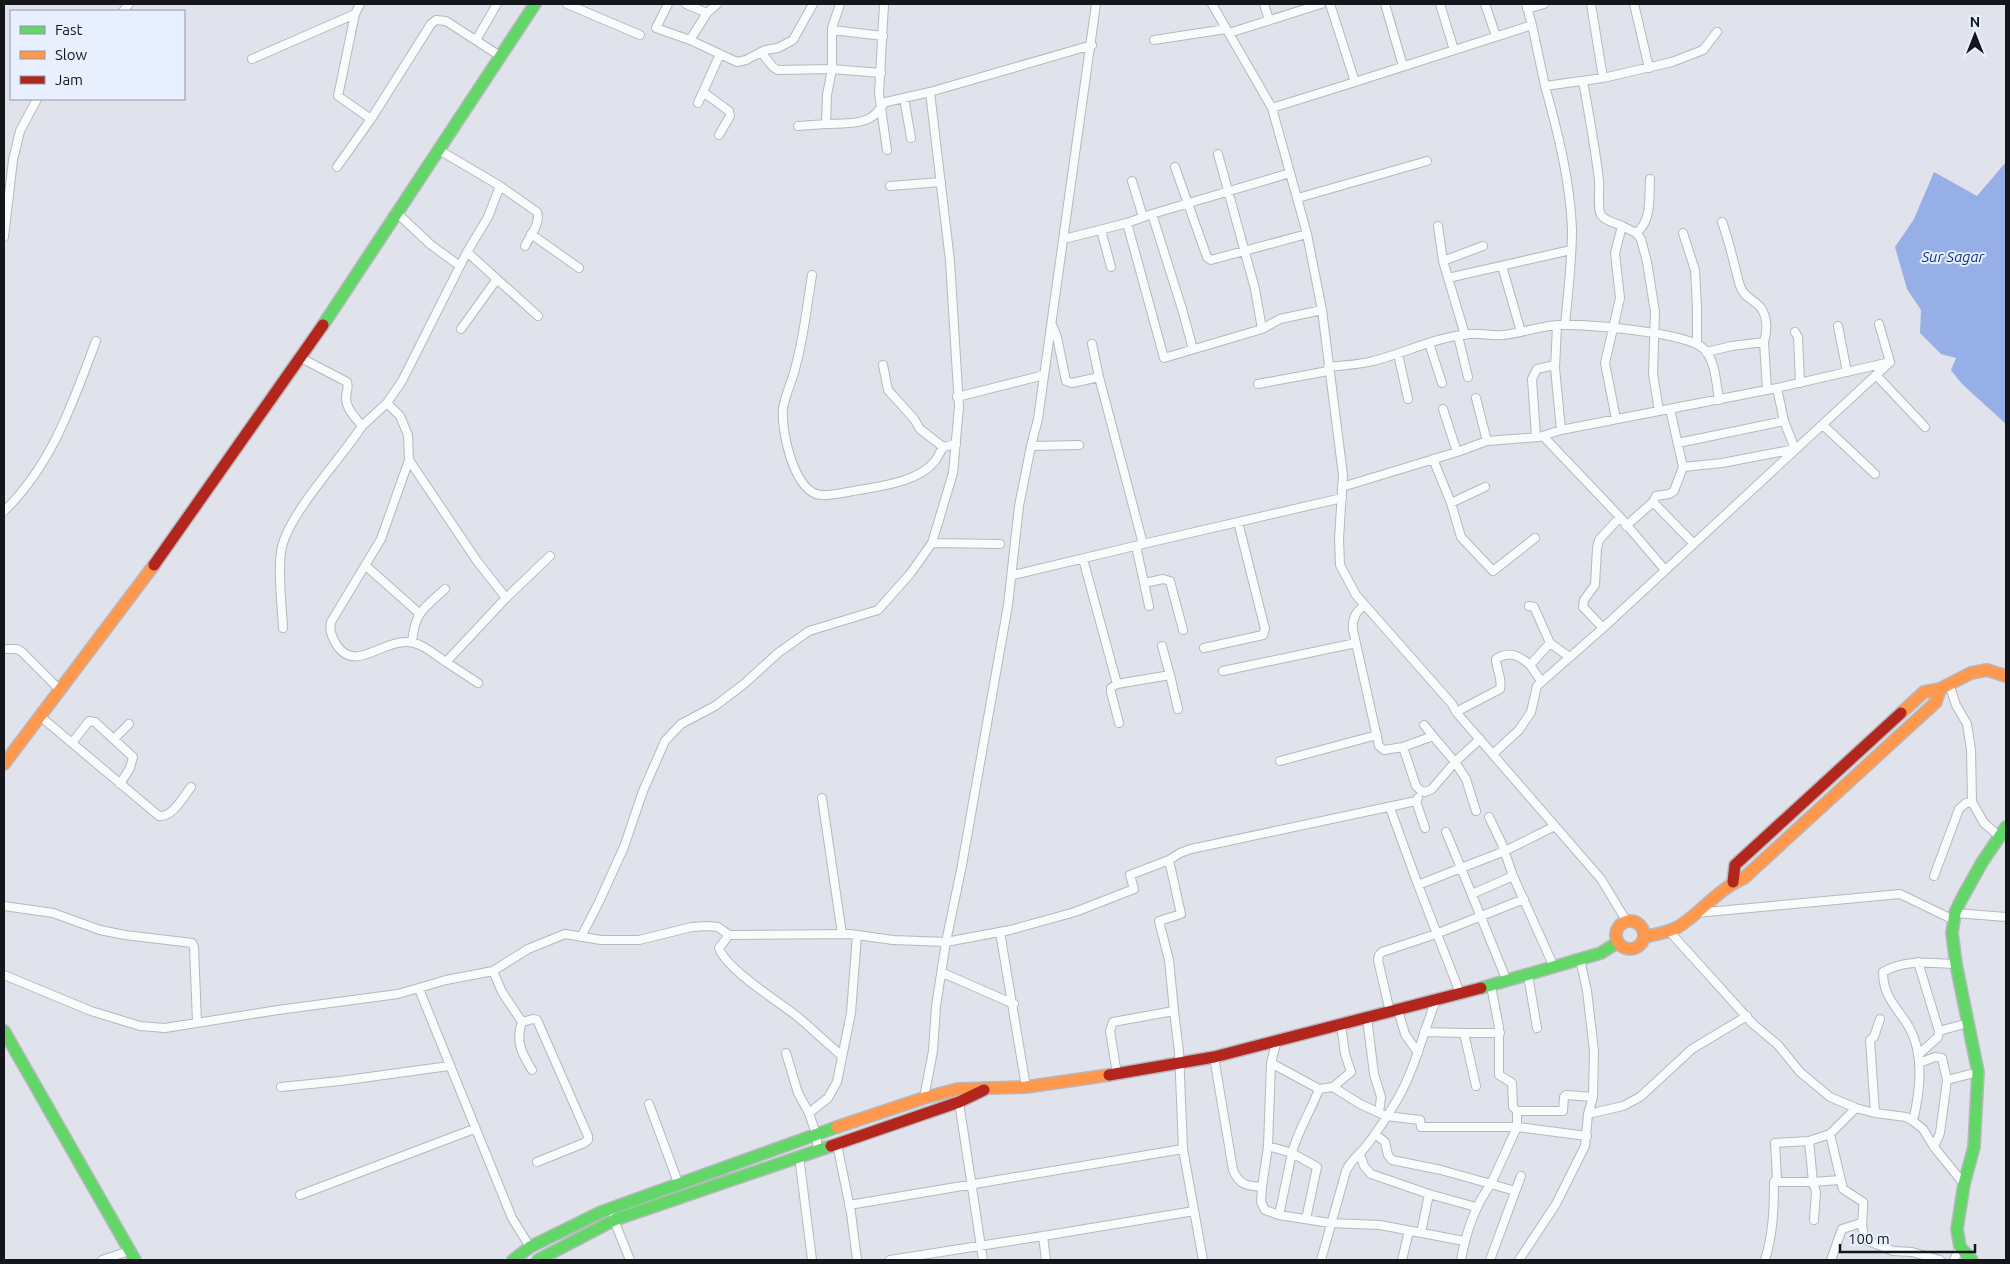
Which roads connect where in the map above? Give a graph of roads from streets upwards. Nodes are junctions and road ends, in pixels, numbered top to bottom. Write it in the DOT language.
graph roads {
  1 [pos="360,4"];
  2 [pos="497,4"];
  3 [pos="535,4"];
  4 [pos="567,4"];
  5 [pos="668,4"];
  6 [pos="686,4"];
  7 [pos="717,4"];
  8 [pos="813,4"];
  9 [pos="840,4"];
  10 [pos="884,4"];
  11 [pos="1096,4"];
  12 [pos="1212,4"];
  13 [pos="1264,4"];
  14 [pos="1322,4"];
  15 [pos="1330,4"];
  16 [pos="1385,4"];
  17 [pos="1440,4"];
  18 [pos="1485,4"];
  19 [pos="1544,4"];
  20 [pos="1591,4"];
  21 [pos="1634,4"];
  22 [pos="1526,6"];
  23 [pos="707,13"];
  24 [pos="355,14"];
  25 [pos="1269,20"];
  26 [pos="1532,25"];
  27 [pos="832,30"];
  28 [pos="1228,31"];
  29 [pos="1717,32"];
  30 [pos="640,35"];
  31 [pos="883,36"];
  32 [pos="1496,36"];
  33 [pos="476,40"];
  34 [pos="690,40"];
  35 [pos="1154,40"];
  36 [pos="1092,45"];
  37 [pos="1454,50"];
  38 [pos="761,52"];
  39 [pos="720,54"];
  40 [pos="500,56"];
  41 [pos="252,59"];
  42 [pos="1403,66"];
  43 [pos="1649,68"];
  44 [pos="832,69"];
  45 [pos="881,73"];
  46 [pos="1603,78"];
  47 [pos="1583,81"];
  48 [pos="1355,82"];
  49 [pos="1545,86"];
  50 [pos="703,92"];
  51 [pos="930,92"];
  52 [pos="904,98"];
  53 [pos="36,100"];
  54 [pos="698,103"];
  55 [pos="880,106"];
  56 [pos="1272,108"];
  57 [pos="371,119"];
  58 [pos="826,124"];
  59 [pos="798,126"];
  60 [pos="719,135"];
  61 [pos="911,138"];
  62 [pos="439,150"];
  63 [pos="887,150"];
  64 [pos="1218,154"];
  65 [pos="4,160"];
  66 [pos="13,160"];
  67 [pos="1427,161"];
  68 [pos="337,167"];
  69 [pos="1175,167"];
  70 [pos="1290,173"];
  71 [pos="1650,179"];
  72 [pos="1132,181"];
  73 [pos="940,182"];
  74 [pos="500,186"];
  75 [pos="890,186"];
  76 [pos="1228,191"];
  77 [pos="1298,198"];
  78 [pos="1188,204"];
  79 [pos="397,213"];
  80 [pos="1152,214"];
  81 [pos="1144,217"];
  82 [pos="1722,222"];
  83 [pos="1127,223"];
  84 [pos="1438,226"];
  85 [pos="1622,226"];
  86 [pos="1102,230"];
  87 [pos="1636,233"];
  88 [pos="1683,233"];
  89 [pos="531,234"];
  90 [pos="1307,234"];
  91 [pos="4,237"];
  92 [pos="1064,239"];
  93 [pos="525,246"];
  94 [pos="1482,246"];
  95 [pos="1244,250"];
  96 [pos="1571,250"];
  97 [pos="468,252"];
  98 [pos="1444,261"];
  99 [pos="460,266"];
  100 [pos="1502,266"];
  101 [pos="579,268"];
  102 [pos="1111,268"];
  103 [pos="812,275"];
  104 [pos="1448,278"];
  105 [pos="497,279"];
  106 [pos="1322,310"];
  107 [pos="538,316"];
  108 [pos="1879,324"];
  109 [pos="1052,325"];
  110 [pos="1561,325"];
  111 [pos="1838,326"];
  112 [pos="461,329"];
  113 [pos="1262,329"];
  114 [pos="1614,329"];
  115 [pos="1521,332"];
  116 [pos="1795,332"];
  117 [pos="1656,333"];
  118 [pos="1461,335"];
  119 [pos="96,340"];
  120 [pos="1764,342"];
  121 [pos="1430,343"];
  122 [pos="1092,344"];
  123 [pos="1696,344"];
  124 [pos="1193,349"];
  125 [pos="1706,352"];
  126 [pos="1398,354"];
  127 [pos="301,358"];
  128 [pos="1890,362"];
  129 [pos="883,365"];
  130 [pos="1555,365"];
  131 [pos="1328,369"];
  132 [pos="1847,372"];
  133 [pos="1044,375"];
  134 [pos="1877,376"];
  135 [pos="1100,377"];
  136 [pos="1468,377"];
  137 [pos="1442,383"];
  138 [pos="1800,383"];
  139 [pos="1258,384"];
  140 [pos="1777,388"];
  141 [pos="1767,390"];
  142 [pos="958,397"];
  143 [pos="1476,398"];
  144 [pos="1408,399"];
  145 [pos="1719,400"];
  146 [pos="387,404"];
  147 [pos="1443,409"];
  148 [pos="1670,409"];
  149 [pos="1659,411"];
  150 [pos="1616,419"];
  151 [pos="1784,421"];
  152 [pos="1823,425"];
  153 [pos="362,426"];
  154 [pos="1925,427"];
  155 [pos="1561,430"];
  156 [pos="1540,436"];
  157 [pos="1487,441"];
  158 [pos="1678,443"];
  159 [pos="956,444"];
  160 [pos="1079,445"];
  161 [pos="1031,446"];
  162 [pos="942,447"];
  163 [pos="1795,449"];
  164 [pos="1457,452"];
  165 [pos="1433,459"];
  166 [pos="409,460"];
  167 [pos="1683,467"];
  168 [pos="1875,474"];
  169 [pos="1342,487"];
  170 [pos="1485,487"];
  171 [pos="1342,498"];
  172 [pos="1653,502"];
  173 [pos="1451,503"];
  174 [pos="4,511"];
  175 [pos="1620,518"];
  176 [pos="1238,522"];
  177 [pos="1626,526"];
  178 [pos="1535,538"];
  179 [pos="932,543"];
  180 [pos="1693,543"];
  181 [pos="1000,544"];
  182 [pos="1140,545"];
  183 [pos="550,556"];
  184 [pos="1083,559"];
  185 [pos="366,566"];
  186 [pos="1665,570"];
  187 [pos="1013,575"];
  188 [pos="1145,583"];
  189 [pos="445,589"];
  190 [pos="506,598"];
  191 [pos="1365,605"];
  192 [pos="1149,606"];
  193 [pos="1529,606"];
  194 [pos="419,613"];
  195 [pos="283,628"];
  196 [pos="1603,628"];
  197 [pos="1183,630"];
  198 [pos="412,642"];
  199 [pos="1356,643"];
  200 [pos="1550,643"];
  201 [pos="1162,646"];
  202 [pos="1204,648"];
  203 [pos="4,649"];
  204 [pos="1568,656"];
  205 [pos="446,662"];
  206 [pos="1530,665"];
  207 [pos="1224,671"];
  208 [pos="2004,671"];
  209 [pos="1170,675"];
  210 [pos="1541,681"];
  211 [pos="478,683"];
  212 [pos="1116,684"];
  213 [pos="1945,686"];
  214 [pos="61,691"];
  215 [pos="1178,709"];
  216 [pos="1456,712"];
  217 [pos="41,717"];
  218 [pos="1119,723"];
  219 [pos="129,724"];
  220 [pos="1424,725"];
  221 [pos="1377,735"];
  222 [pos="1433,736"];
  223 [pos="114,739"];
  224 [pos="1480,739"];
  225 [pos="72,742"];
  226 [pos="1403,747"];
  227 [pos="1493,754"];
  228 [pos="1280,761"];
  229 [pos="1455,762"];
  230 [pos="4,764"];
  231 [pos="120,784"];
  232 [pos="191,787"];
  233 [pos="1421,791"];
  234 [pos="822,798"];
  235 [pos="1416,801"];
  236 [pos="1972,802"];
  237 [pos="1390,808"];
  238 [pos="1476,810"];
  239 [pos="1489,817"];
  240 [pos="1555,826"];
  241 [pos="1425,828"];
  242 [pos="1446,832"];
  243 [pos="2003,832"];
  244 [pos="1505,851"];
  245 [pos="1169,860"];
  246 [pos="1461,868"];
  247 [pos="1513,876"];
  248 [pos="1934,876"];
  249 [pos="1418,885"];
  250 [pos="1472,894"];
  251 [pos="1524,899"];
  252 [pos="4,906"];
  253 [pos="1696,913"];
  254 [pos="1481,915"];
  255 [pos="1954,917"];
  256 [pos="2006,917"];
  257 [pos="1627,922"];
  258 [pos="1000,932"];
  259 [pos="1669,932"];
  260 [pos="842,934"];
  261 [pos="1436,934"];
  262 [pos="729,935"];
  263 [pos="857,935"];
  264 [pos="581,937"];
  265 [pos="1644,937"];
  266 [pos="946,942"];
  267 [pos="1618,942"];
  268 [pos="1580,959"];
  269 [pos="1918,962"];
  270 [pos="1956,964"];
  271 [pos="1554,967"];
  272 [pos="493,971"];
  273 [pos="942,973"];
  274 [pos="4,975"];
  275 [pos="1528,975"];
  276 [pos="1507,981"];
  277 [pos="1491,986"];
  278 [pos="419,989"];
  279 [pos="1460,994"];
  280 [pos="1436,1000"];
  281 [pos="1014,1004"];
  282 [pos="1174,1010"];
  283 [pos="1394,1011"];
  284 [pos="1747,1016"];
  285 [pos="1366,1018"];
  286 [pos="1880,1020"];
  287 [pos="197,1022"];
  288 [pos="522,1022"];
  289 [pos="1968,1023"];
  290 [pos="1340,1024"];
  291 [pos="1538,1028"];
  292 [pos="4,1031"];
  293 [pos="1424,1032"];
  294 [pos="1939,1032"];
  295 [pos="1464,1033"];
  296 [pos="1500,1033"];
  297 [pos="1277,1040"];
  298 [pos="786,1053"];
  299 [pos="1418,1053"];
  300 [pos="1918,1055"];
  301 [pos="842,1056"];
  302 [pos="1214,1056"];
  303 [pos="1180,1063"];
  304 [pos="1271,1063"];
  305 [pos="1919,1063"];
  306 [pos="449,1066"];
  307 [pos="532,1070"];
  308 [pos="1978,1072"];
  309 [pos="1117,1074"];
  310 [pos="1947,1080"];
  311 [pos="1476,1086"];
  312 [pos="281,1087"];
  313 [pos="1026,1087"];
  314 [pos="1333,1087"];
  315 [pos="988,1088"];
  316 [pos="1319,1088"];
  317 [pos="1593,1097"];
  318 [pos="924,1098"];
  319 [pos="959,1102"];
  320 [pos="649,1104"];
  321 [pos="1856,1108"];
  322 [pos="1517,1111"];
  323 [pos="809,1113"];
  324 [pos="1875,1113"];
  325 [pos="1383,1114"];
  326 [pos="1588,1114"];
  327 [pos="1913,1121"];
  328 [pos="1517,1127"];
  329 [pos="474,1129"];
  330 [pos="816,1134"];
  331 [pos="1375,1134"];
  332 [pos="1830,1134"];
  333 [pos="1587,1136"];
  334 [pos="1809,1141"];
  335 [pos="836,1144"];
  336 [pos="1268,1146"];
  337 [pos="1934,1147"];
  338 [pos="818,1149"];
  339 [pos="1183,1149"];
  340 [pos="1292,1153"];
  341 [pos="1360,1154"];
  342 [pos="799,1156"];
  343 [pos="537,1162"];
  344 [pos="1521,1176"];
  345 [pos="1840,1180"];
  346 [pos="1774,1182"];
  347 [pos="1813,1182"];
  348 [pos="1491,1184"];
  349 [pos="1964,1184"];
  350 [pos="678,1185"];
  351 [pos="972,1185"];
  352 [pos="1262,1187"];
  353 [pos="1515,1191"];
  354 [pos="1429,1194"];
  355 [pos="300,1195"];
  356 [pos="849,1205"];
  357 [pos="1476,1207"];
  358 [pos="608,1209"];
  359 [pos="1194,1211"];
  360 [pos="1279,1214"];
  361 [pos="1306,1219"];
  362 [pos="614,1220"];
  363 [pos="1814,1220"];
  364 [pos="1330,1223"];
  365 [pos="1861,1223"];
  366 [pos="1409,1230"];
  367 [pos="1422,1233"];
  368 [pos="1043,1236"];
  369 [pos="1464,1241"];
  370 [pos="980,1245"];
  371 [pos="1960,1246"];
  372 [pos="530,1247"];
  373 [pos="132,1256"];
  374 [pos="1900,1256"];
  375 [pos="102,1260"];
  376 [pos="513,1260"];
  377 [pos="538,1260"];
  378 [pos="630,1260"];
  379 [pos="812,1260"];
  380 [pos="857,1260"];
  381 [pos="890,1260"];
  382 [pos="983,1260"];
  383 [pos="1046,1260"];
  384 [pos="1203,1260"];
  385 [pos="1321,1260"];
  386 [pos="1402,1260"];
  387 [pos="1461,1260"];
  388 [pos="1490,1260"];
  389 [pos="1519,1260"];
  390 [pos="1765,1260"];
  391 [pos="1831,1260"];
  392 [pos="1940,1260"];
  393 [pos="1954,1260"];
  394 [pos="1972,1260"];
  1 -- 24 [label="street"];
  2 -- 33 [label="street"];
  3 -- 40 [label="street"];
  4 -- 30 [label="street"];
  5 -- 34 [label="street"];
  6 -- 23 [label="street"];
  7 -- 23 [label="street"];
  8 -- 38 [label="street"];
  9 -- 27 [label="street"];
  10 -- 31 [label="street"];
  11 -- 36 [label="street"];
  12 -- 28 [label="street"];
  13 -- 25 [label="street"];
  14 -- 25 [label="street"];
  15 -- 48 [label="street"];
  16 -- 42 [label="street"];
  17 -- 37 [label="street"];
  18 -- 32 [label="street"];
  19 -- 22 [label="street"];
  20 -- 46 [label="street"];
  21 -- 43 [label="street"];
  22 -- 26 [label="street"];
  23 -- 34 [label="street"];
  24 -- 41 [label="street"];
  24 -- 57 [label="street"];
  25 -- 28 [label="street"];
  26 -- 32 [label="street"];
  26 -- 49 [label="street"];
  27 -- 31 [label="street"];
  27 -- 44 [label="street"];
  28 -- 35 [label="street"];
  28 -- 56 [label="street"];
  29 -- 43 [label="street"];
  31 -- 45 [label="street"];
  32 -- 37 [label="street"];
  33 -- 40 [label="street"];
  33 -- 57 [label="street"];
  34 -- 39 [label="street"];
  36 -- 51 [label="street"];
  36 -- 92 [label="street"];
  37 -- 42 [label="street"];
  38 -- 39 [label="street"];
  38 -- 44 [label="street"];
  39 -- 50 [label="street"];
  40 -- 62 [label="street"];
  42 -- 48 [label="street"];
  43 -- 46 [label="street"];
  44 -- 45 [label="street"];
  44 -- 58 [label="street"];
  45 -- 55 [label="street"];
  46 -- 47 [label="street"];
  47 -- 49 [label="street"];
  47 -- 85 [label="street"];
  48 -- 56 [label="street"];
  49 -- 96 [label="street"];
  50 -- 54 [label="street"];
  50 -- 60 [label="street"];
  51 -- 52 [label="street"];
  51 -- 73 [label="street"];
  52 -- 55 [label="street"];
  52 -- 61 [label="street"];
  53 -- 66 [label="street"];
  55 -- 58 [label="street"];
  55 -- 63 [label="street"];
  56 -- 70 [label="street"];
  57 -- 68 [label="street"];
  58 -- 59 [label="street"];
  62 -- 74 [label="street"];
  62 -- 79 [label="street"];
  64 -- 76 [label="street"];
  65 -- 66 [label="street"];
  66 -- 91 [label="street"];
  67 -- 77 [label="street"];
  69 -- 78 [label="street"];
  70 -- 76 [label="street"];
  70 -- 77 [label="street"];
  71 -- 87 [label="street"];
  72 -- 81 [label="street"];
  73 -- 75 [label="street"];
  73 -- 142 [label="street"];
  74 -- 89 [label="street"];
  74 -- 97 [label="street"];
  76 -- 78 [label="street"];
  76 -- 95 [label="street"];
  77 -- 90 [label="street"];
  78 -- 80 [label="street"];
  78 -- 95 [label="street"];
  79 -- 99 [label="street"];
  79 -- 127 [label="street"];
  80 -- 81 [label="street"];
  80 -- 124 [label="street"];
  81 -- 83 [label="street"];
  82 -- 120 [label="street"];
  83 -- 86 [label="street"];
  83 -- 124 [label="street"];
  84 -- 98 [label="street"];
  85 -- 87 [label="street"];
  85 -- 114 [label="street"];
  86 -- 92 [label="street"];
  86 -- 102 [label="street"];
  87 -- 117 [label="street"];
  88 -- 123 [label="street"];
  89 -- 93 [label="street"];
  89 -- 101 [label="street"];
  90 -- 95 [label="street"];
  90 -- 106 [label="street"];
  92 -- 109 [label="street"];
  94 -- 98 [label="street"];
  95 -- 113 [label="street"];
  96 -- 100 [label="street"];
  96 -- 110 [label="street"];
  97 -- 99 [label="street"];
  97 -- 105 [label="street"];
  98 -- 104 [label="street"];
  99 -- 146 [label="street"];
  100 -- 104 [label="street"];
  100 -- 115 [label="street"];
  103 -- 162 [label="street"];
  104 -- 118 [label="street"];
  105 -- 107 [label="street"];
  105 -- 112 [label="street"];
  106 -- 113 [label="street"];
  106 -- 131 [label="street"];
  108 -- 128 [label="street"];
  109 -- 133 [label="street"];
  109 -- 135 [label="street"];
  110 -- 114 [label="street"];
  110 -- 115 [label="street"];
  110 -- 130 [label="street"];
  111 -- 132 [label="street"];
  113 -- 124 [label="street"];
  114 -- 117 [label="street"];
  114 -- 150 [label="street"];
  115 -- 118 [label="street"];
  116 -- 138 [label="street"];
  117 -- 123 [label="street"];
  117 -- 149 [label="street"];
  118 -- 121 [label="street"];
  118 -- 136 [label="street"];
  119 -- 174 [label="street"];
  120 -- 125 [label="street"];
  120 -- 141 [label="street"];
  121 -- 126 [label="street"];
  121 -- 137 [label="street"];
  122 -- 135 [label="street"];
  123 -- 125 [label="street"];
  125 -- 145 [label="street"];
  126 -- 131 [label="street"];
  126 -- 144 [label="street"];
  127 -- 153 [label="street"];
  127 -- 214 [label="street"];
  128 -- 132 [label="street"];
  128 -- 134 [label="street"];
  129 -- 162 [label="street"];
  130 -- 155 [label="street"];
  130 -- 156 [label="street"];
  131 -- 139 [label="street"];
  131 -- 169 [label="street"];
  132 -- 138 [label="street"];
  133 -- 142 [label="street"];
  133 -- 161 [label="street"];
  134 -- 152 [label="street"];
  134 -- 154 [label="street"];
  135 -- 182 [label="street"];
  138 -- 140 [label="street"];
  140 -- 141 [label="street"];
  140 -- 151 [label="street"];
  141 -- 145 [label="street"];
  142 -- 159 [label="street"];
  143 -- 157 [label="street"];
  145 -- 148 [label="street"];
  146 -- 153 [label="street"];
  146 -- 166 [label="street"];
  147 -- 164 [label="street"];
  148 -- 149 [label="street"];
  148 -- 158 [label="street"];
  149 -- 150 [label="street"];
  150 -- 155 [label="street"];
  151 -- 158 [label="street"];
  151 -- 163 [label="street"];
  152 -- 163 [label="street"];
  152 -- 168 [label="street"];
  153 -- 195 [label="street"];
  155 -- 156 [label="street"];
  156 -- 157 [label="street"];
  156 -- 175 [label="street"];
  157 -- 164 [label="street"];
  158 -- 167 [label="street"];
  159 -- 162 [label="street"];
  159 -- 179 [label="street"];
  160 -- 161 [label="street"];
  161 -- 187 [label="street"];
  163 -- 167 [label="street"];
  163 -- 180 [label="street"];
  164 -- 165 [label="street"];
  165 -- 169 [label="street"];
  165 -- 173 [label="street"];
  166 -- 185 [label="street"];
  166 -- 190 [label="street"];
  167 -- 172 [label="street"];
  169 -- 171 [label="street"];
  170 -- 173 [label="street"];
  171 -- 176 [label="street"];
  171 -- 191 [label="street"];
  172 -- 177 [label="street"];
  172 -- 180 [label="street"];
  173 -- 178 [label="street"];
  175 -- 177 [label="street"];
  175 -- 196 [label="street"];
  176 -- 182 [label="street"];
  176 -- 202 [label="street"];
  177 -- 186 [label="street"];
  179 -- 181 [label="street"];
  179 -- 264 [label="street"];
  180 -- 186 [label="street"];
  182 -- 184 [label="street"];
  182 -- 188 [label="street"];
  183 -- 190 [label="street"];
  184 -- 187 [label="street"];
  184 -- 212 [label="street"];
  185 -- 194 [label="street"];
  185 -- 198 [label="street"];
  186 -- 196 [label="street"];
  187 -- 266 [label="street"];
  188 -- 192 [label="street"];
  188 -- 197 [label="street"];
  189 -- 194 [label="street"];
  190 -- 205 [label="street"];
  191 -- 199 [label="street"];
  191 -- 216 [label="street"];
  193 -- 200 [label="street"];
  194 -- 198 [label="street"];
  196 -- 204 [label="street"];
  198 -- 205 [label="street"];
  199 -- 207 [label="street"];
  199 -- 221 [label="street"];
  200 -- 204 [label="street"];
  200 -- 206 [label="street"];
  201 -- 209 [label="street"];
  203 -- 214 [label="street"];
  204 -- 210 [label="street"];
  205 -- 211 [label="street"];
  206 -- 210 [label="street"];
  206 -- 216 [label="street"];
  208 -- 213 [label="street"];
  209 -- 212 [label="street"];
  209 -- 215 [label="street"];
  210 -- 227 [label="street"];
  212 -- 218 [label="street"];
  213 -- 236 [label="street"];
  213 -- 253 [label="street"];
  214 -- 217 [label="street"];
  216 -- 224 [label="street"];
  217 -- 225 [label="street"];
  217 -- 230 [label="street"];
  219 -- 223 [label="street"];
  220 -- 222 [label="street"];
  221 -- 226 [label="street"];
  221 -- 228 [label="street"];
  222 -- 226 [label="street"];
  222 -- 229 [label="street"];
  223 -- 225 [label="street"];
  223 -- 231 [label="street"];
  224 -- 227 [label="street"];
  224 -- 229 [label="street"];
  225 -- 231 [label="street"];
  226 -- 233 [label="street"];
  227 -- 240 [label="street"];
  229 -- 233 [label="street"];
  229 -- 238 [label="street"];
  231 -- 232 [label="street"];
  233 -- 235 [label="street"];
  234 -- 260 [label="street"];
  235 -- 237 [label="street"];
  235 -- 241 [label="street"];
  236 -- 243 [label="street"];
  236 -- 248 [label="street"];
  237 -- 245 [label="street"];
  237 -- 249 [label="street"];
  239 -- 244 [label="street"];
  240 -- 244 [label="street"];
  240 -- 257 [label="street"];
  242 -- 246 [label="street"];
  243 -- 255 [label="street"];
  244 -- 246 [label="street"];
  244 -- 247 [label="street"];
  245 -- 258 [label="street"];
  245 -- 282 [label="street"];
  246 -- 249 [label="street"];
  246 -- 250 [label="street"];
  247 -- 250 [label="street"];
  247 -- 251 [label="street"];
  249 -- 261 [label="street"];
  250 -- 254 [label="street"];
  251 -- 254 [label="street"];
  251 -- 271 [label="street"];
  252 -- 287 [label="street"];
  253 -- 255 [label="street"];
  253 -- 259 [label="street"];
  254 -- 261 [label="street"];
  254 -- 276 [label="street"];
  255 -- 256 [label="street"];
  255 -- 270 [label="street"];
  257 -- 265 [label="street"];
  257 -- 267 [label="street"];
  258 -- 266 [label="street"];
  258 -- 281 [label="street"];
  259 -- 265 [label="street"];
  259 -- 284 [label="street"];
  260 -- 262 [label="street"];
  260 -- 263 [label="street"];
  261 -- 279 [label="street"];
  261 -- 283 [label="street"];
  262 -- 264 [label="street"];
  262 -- 301 [label="street"];
  263 -- 266 [label="street"];
  263 -- 301 [label="street"];
  264 -- 272 [label="street"];
  265 -- 267 [label="street"];
  266 -- 273 [label="street"];
  267 -- 268 [label="street"];
  268 -- 271 [label="street"];
  268 -- 317 [label="street"];
  269 -- 270 [label="street"];
  269 -- 294 [label="street"];
  269 -- 300 [label="street"];
  270 -- 289 [label="street"];
  271 -- 275 [label="street"];
  272 -- 278 [label="street"];
  272 -- 288 [label="street"];
  273 -- 281 [label="street"];
  273 -- 318 [label="street"];
  274 -- 287 [label="street"];
  275 -- 276 [label="street"];
  275 -- 291 [label="street"];
  276 -- 277 [label="street"];
  277 -- 279 [label="street"];
  277 -- 296 [label="street"];
  278 -- 287 [label="street"];
  278 -- 306 [label="street"];
  279 -- 280 [label="street"];
  280 -- 283 [label="street"];
  280 -- 293 [label="street"];
  281 -- 313 [label="street"];
  282 -- 303 [label="street"];
  282 -- 309 [label="street"];
  283 -- 285 [label="street"];
  283 -- 299 [label="street"];
  284 -- 321 [label="street"];
  284 -- 326 [label="street"];
  285 -- 290 [label="street"];
  285 -- 325 [label="street"];
  286 -- 324 [label="street"];
  288 -- 307 [label="street"];
  288 -- 343 [label="street"];
  289 -- 294 [label="street"];
  289 -- 308 [label="street"];
  290 -- 297 [label="street"];
  290 -- 314 [label="street"];
  292 -- 373 [label="street"];
  293 -- 295 [label="street"];
  293 -- 299 [label="street"];
  294 -- 300 [label="street"];
  295 -- 296 [label="street"];
  295 -- 311 [label="street"];
  296 -- 322 [label="street"];
  297 -- 302 [label="street"];
  297 -- 304 [label="street"];
  298 -- 323 [label="street"];
  299 -- 325 [label="street"];
  300 -- 305 [label="street"];
  301 -- 323 [label="street"];
  302 -- 303 [label="street"];
  302 -- 352 [label="street"];
  303 -- 309 [label="street"];
  303 -- 339 [label="street"];
  304 -- 316 [label="street"];
  304 -- 336 [label="street"];
  305 -- 310 [label="street"];
  305 -- 327 [label="street"];
  306 -- 312 [label="street"];
  306 -- 329 [label="street"];
  308 -- 310 [label="street"];
  308 -- 349 [label="street"];
  309 -- 313 [label="street"];
  310 -- 337 [label="street"];
  313 -- 315 [label="street"];
  314 -- 316 [label="street"];
  314 -- 325 [label="street"];
  315 -- 318 [label="street"];
  315 -- 319 [label="street"];
  316 -- 340 [label="street"];
  317 -- 322 [label="street"];
  317 -- 326 [label="street"];
  318 -- 330 [label="street"];
  319 -- 335 [label="street"];
  319 -- 351 [label="street"];
  320 -- 350 [label="street"];
  321 -- 324 [label="street"];
  321 -- 332 [label="street"];
  322 -- 328 [label="street"];
  323 -- 330 [label="street"];
  324 -- 327 [label="street"];
  325 -- 328 [label="street"];
  325 -- 331 [label="street"];
  326 -- 333 [label="street"];
  327 -- 337 [label="street"];
  328 -- 333 [label="street"];
  328 -- 348 [label="street"];
  329 -- 355 [label="street"];
  329 -- 372 [label="street"];
  330 -- 338 [label="street"];
  330 -- 350 [label="street"];
  331 -- 341 [label="street"];
  331 -- 348 [label="street"];
  332 -- 334 [label="street"];
  332 -- 345 [label="street"];
  333 -- 389 [label="street"];
  334 -- 346 [label="street"];
  334 -- 347 [label="street"];
  335 -- 338 [label="street"];
  335 -- 356 [label="street"];
  336 -- 340 [label="street"];
  336 -- 352 [label="street"];
  337 -- 349 [label="street"];
  338 -- 342 [label="street"];
  339 -- 351 [label="street"];
  339 -- 359 [label="street"];
  340 -- 360 [label="street"];
  340 -- 361 [label="street"];
  341 -- 354 [label="street"];
  341 -- 364 [label="street"];
  342 -- 362 [label="street"];
  342 -- 379 [label="street"];
  344 -- 353 [label="street"];
  345 -- 347 [label="street"];
  345 -- 365 [label="street"];
  346 -- 347 [label="street"];
  346 -- 390 [label="street"];
  347 -- 363 [label="street"];
  348 -- 353 [label="street"];
  348 -- 357 [label="street"];
  349 -- 371 [label="street"];
  350 -- 358 [label="street"];
  351 -- 356 [label="street"];
  351 -- 370 [label="street"];
  352 -- 360 [label="street"];
  353 -- 388 [label="street"];
  354 -- 357 [label="street"];
  354 -- 367 [label="street"];
  356 -- 380 [label="street"];
  357 -- 369 [label="street"];
  358 -- 362 [label="street"];
  358 -- 372 [label="street"];
  359 -- 368 [label="street"];
  359 -- 384 [label="street"];
  360 -- 361 [label="street"];
  361 -- 364 [label="street"];
  362 -- 377 [label="street"];
  362 -- 378 [label="street"];
  364 -- 366 [label="street"];
  364 -- 385 [label="street"];
  365 -- 374 [label="street"];
  365 -- 391 [label="street"];
  366 -- 367 [label="street"];
  366 -- 386 [label="street"];
  367 -- 369 [label="street"];
  368 -- 370 [label="street"];
  368 -- 383 [label="street"];
  369 -- 387 [label="street"];
  370 -- 381 [label="street"];
  370 -- 382 [label="street"];
  371 -- 393 [label="street"];
  371 -- 394 [label="street"];
  372 -- 376 [label="street"];
  373 -- 375 [label="street"];
  374 -- 392 [label="street"];
}
